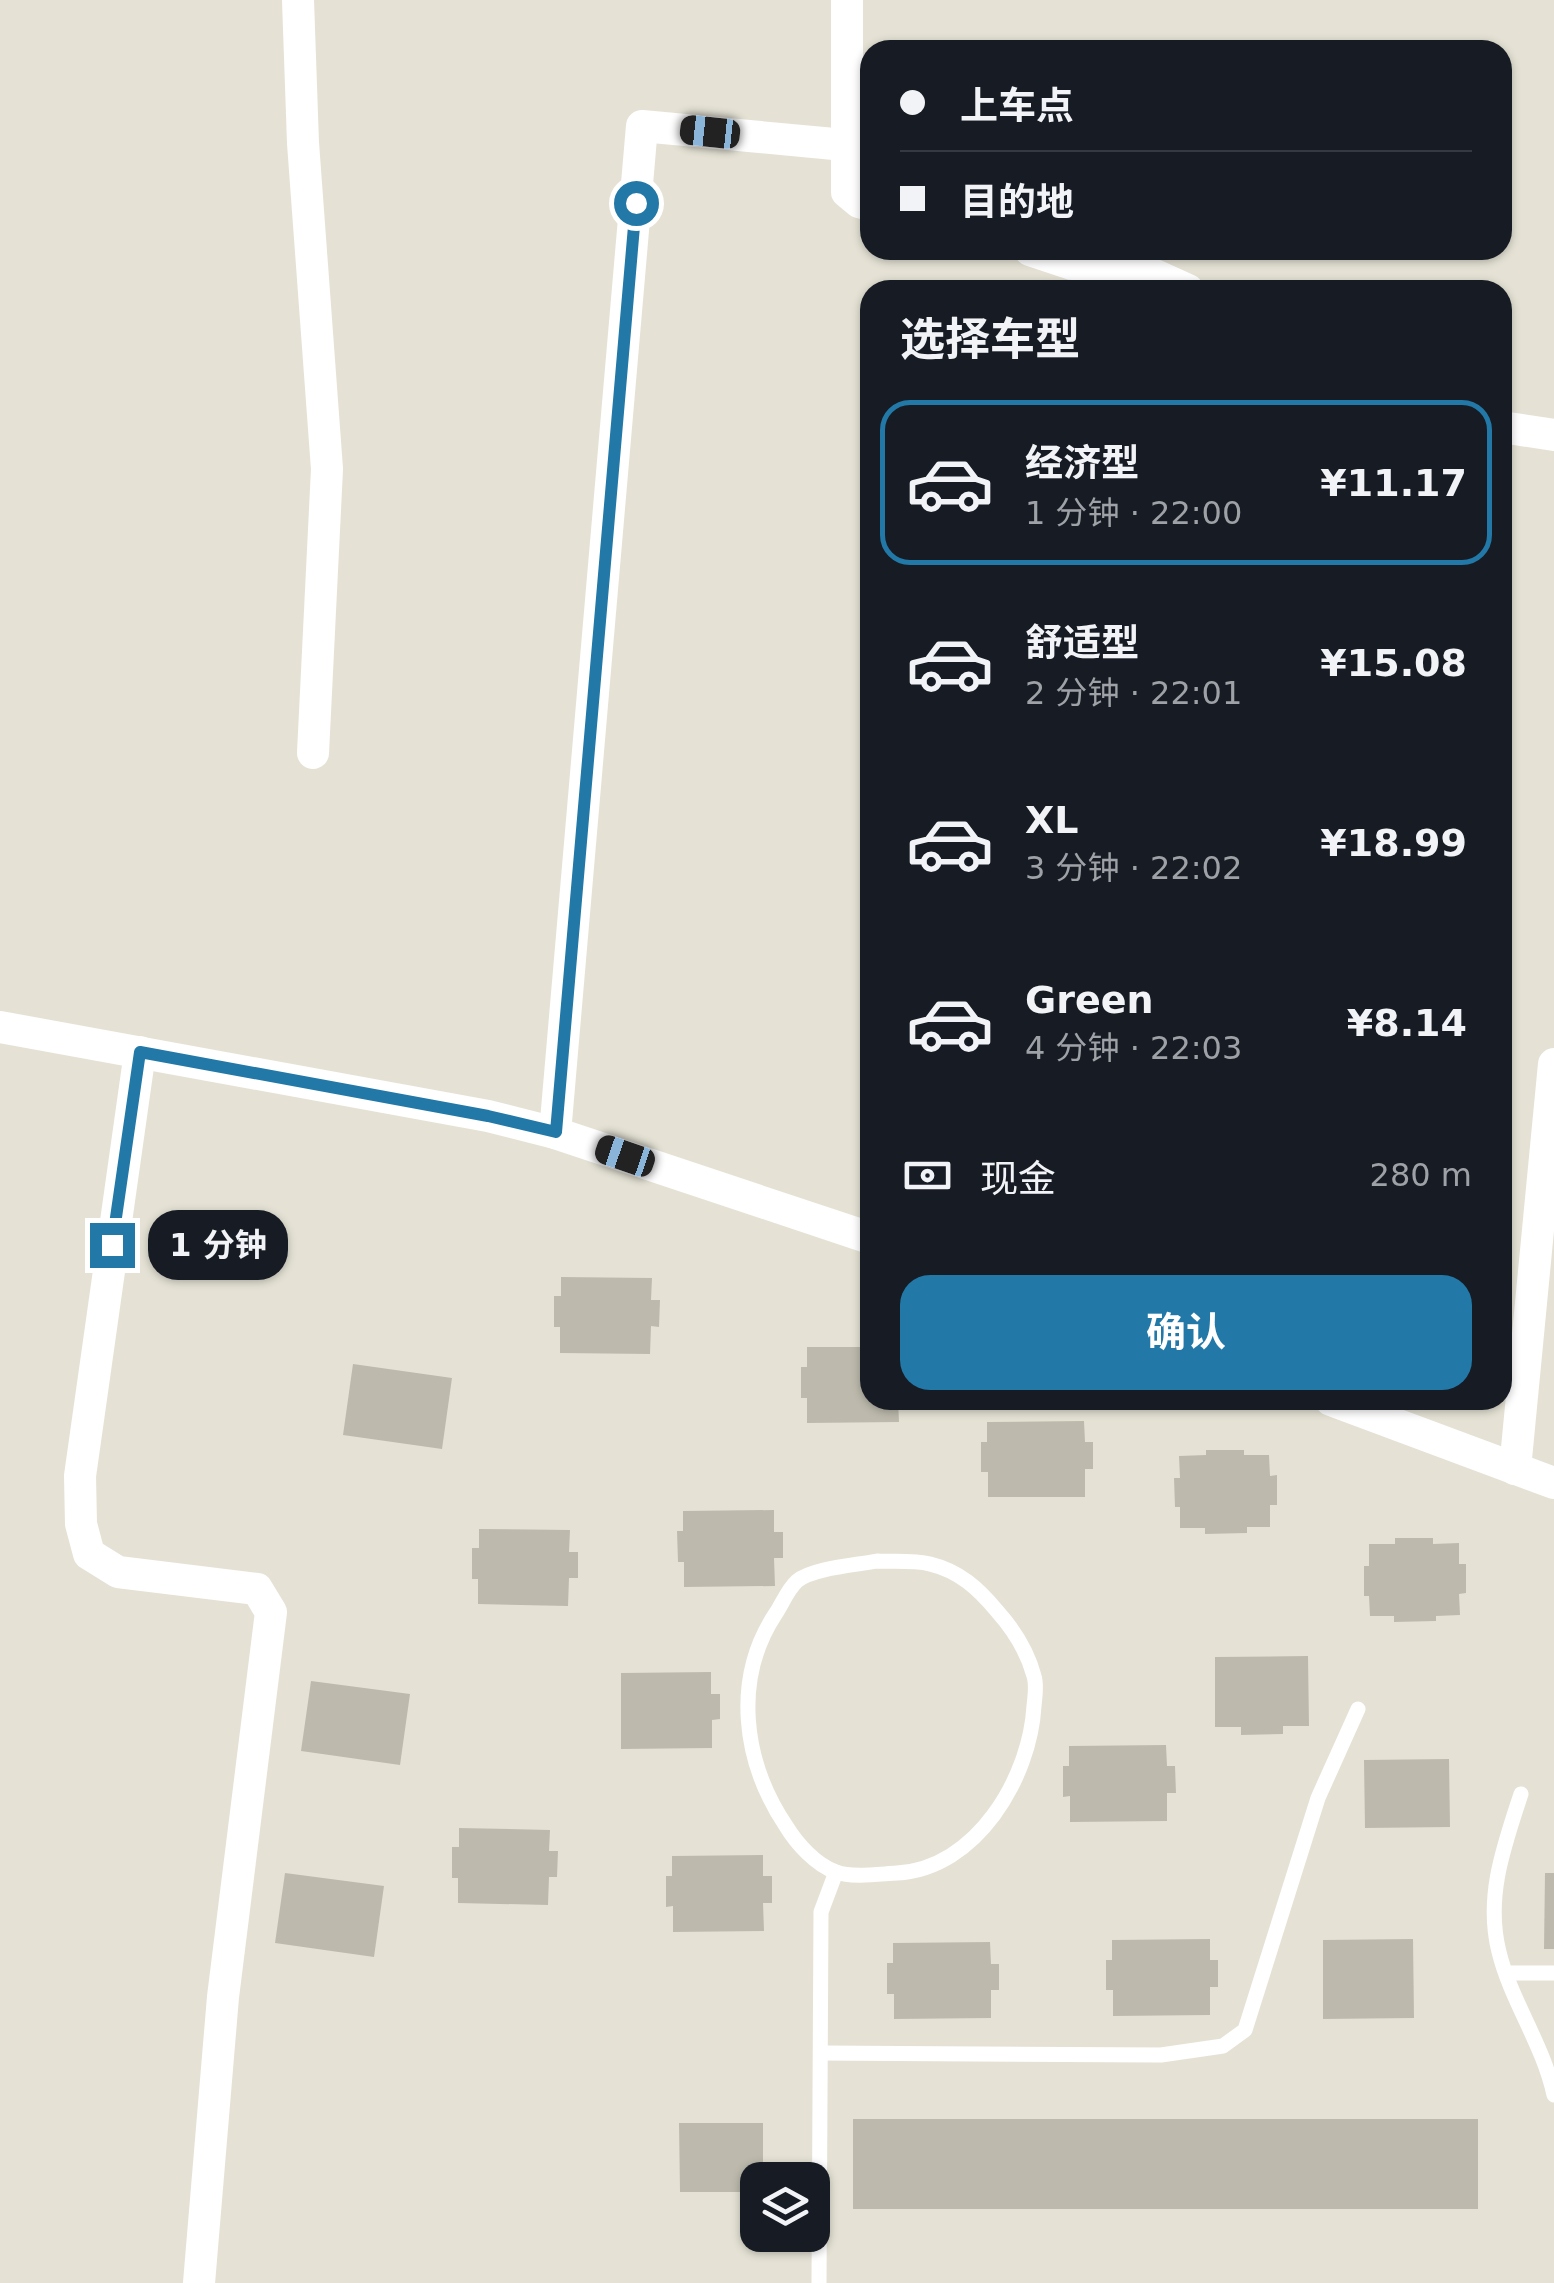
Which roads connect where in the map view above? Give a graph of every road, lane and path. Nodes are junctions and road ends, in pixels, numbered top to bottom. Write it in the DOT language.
graph roads {
  1 [pos="298,0"];
  2 [pos="846,0"];
  3 [pos="845,145"];
  4 [pos="860,202"];
  5 [pos="1060,260"];
  6 [pos="1165,280"];
  7 [pos="1512,429"];
  8 [pos="1554,435"];
  9 [pos="313,754"];
  10 [pos="0,1027"];
  11 [pos="140,1052"];
  12 [pos="1554,1064"];
  13 [pos="556,1132"];
  14 [pos="860,1235"];
  15 [pos="1358,1410"];
  16 [pos="1515,1468"];
  17 [pos="1554,1483"];
  18 [pos="1358,1709"];
  19 [pos="1521,1794"];
  20 [pos="836,1872"];
  21 [pos="1507,1973"];
  22 [pos="1554,1973"];
  23 [pos="821,2053"];
  24 [pos="1554,2095"];
  25 [pos="199,2283"];
  26 [pos="819,2283"];
  1 -- 9 [label="street"];
  2 -- 3 [label="street"];
  3 -- 4 [label="street"];
  3 -- 13 [label="street"];
  5 -- 6 [label="street"];
  7 -- 8 [label="street"];
  10 -- 11 [label="street"];
  11 -- 13 [label="street"];
  11 -- 25 [label="street"];
  12 -- 16 [label="street"];
  13 -- 14 [label="street"];
  15 -- 16 [label="street"];
  16 -- 17 [label="street"];
  18 -- 23 [label="lane"];
  19 -- 21 [label="lane"];
  20 -- 20 [label="lane"];
  20 -- 23 [label="lane"];
  21 -- 22 [label="lane"];
  21 -- 24 [label="lane"];
  23 -- 26 [label="lane"];
}
